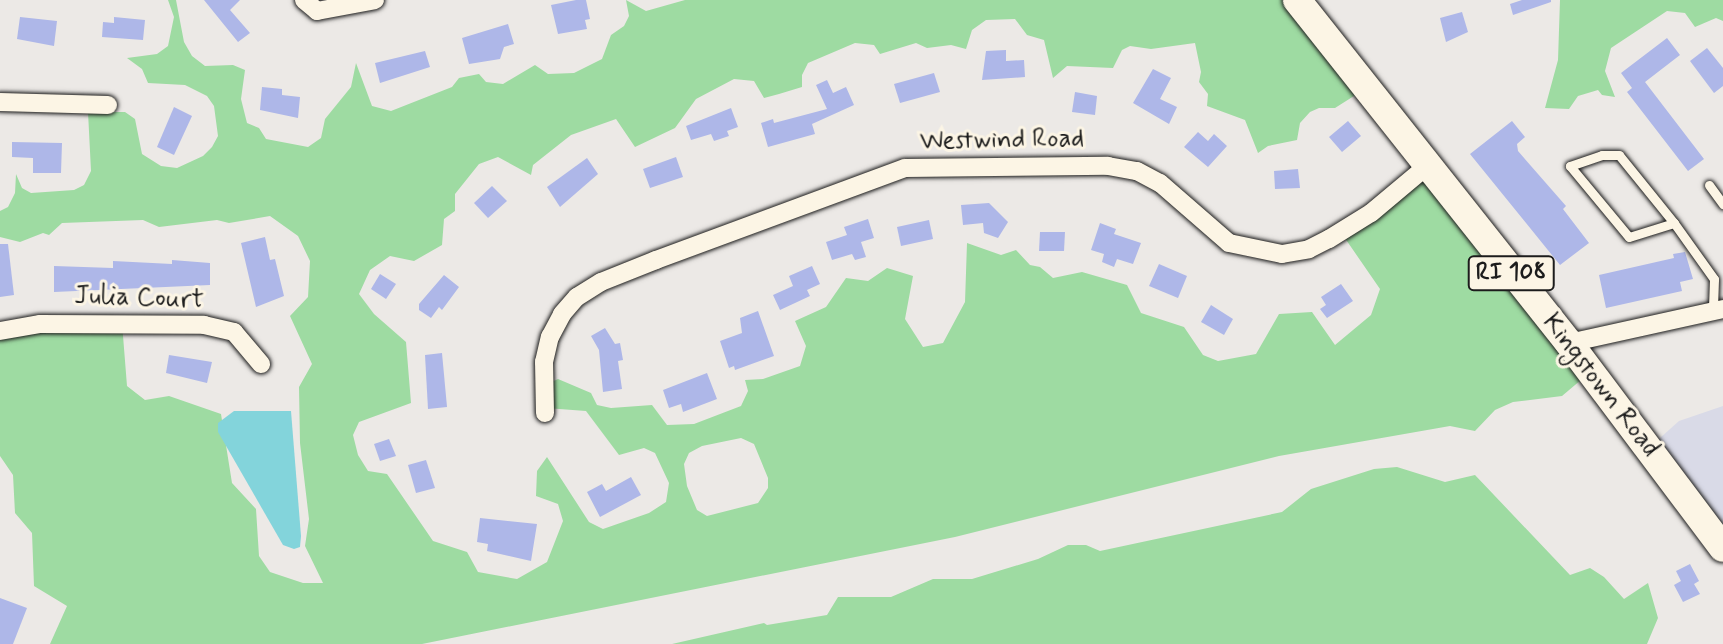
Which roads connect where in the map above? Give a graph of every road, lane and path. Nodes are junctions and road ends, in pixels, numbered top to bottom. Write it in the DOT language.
graph roads {
  1 [pos="304,0"];
  2 [pos="375,0"];
  3 [pos="1297,0"];
  4 [pos="0,102"];
  5 [pos="108,105"];
  6 [pos="1427,166"];
  7 [pos="1709,185"];
  8 [pos="1723,204"];
  9 [pos="1674,223"];
  10 [pos="1718,310"];
  11 [pos="0,331"];
  12 [pos="1569,343"];
  13 [pos="261,364"];
  14 [pos="545,413"];
  15 [pos="1723,548"];
  1 -- 2 [label="street"];
  3 -- 6 [label="main road, Kingstown Road / RI 108"];
  4 -- 5 [label="street"];
  6 -- 12 [label="main road, Kingstown Road / RI 108"];
  6 -- 14 [label="street, Westwind Road"];
  7 -- 8 [label="lane"];
  9 -- 9 [label="lane"];
  9 -- 10 [label="lane"];
  10 -- 12 [label="street"];
  11 -- 13 [label="street, Julia Court"];
  12 -- 15 [label="main road, Kingstown Road / RI 108"];
}
